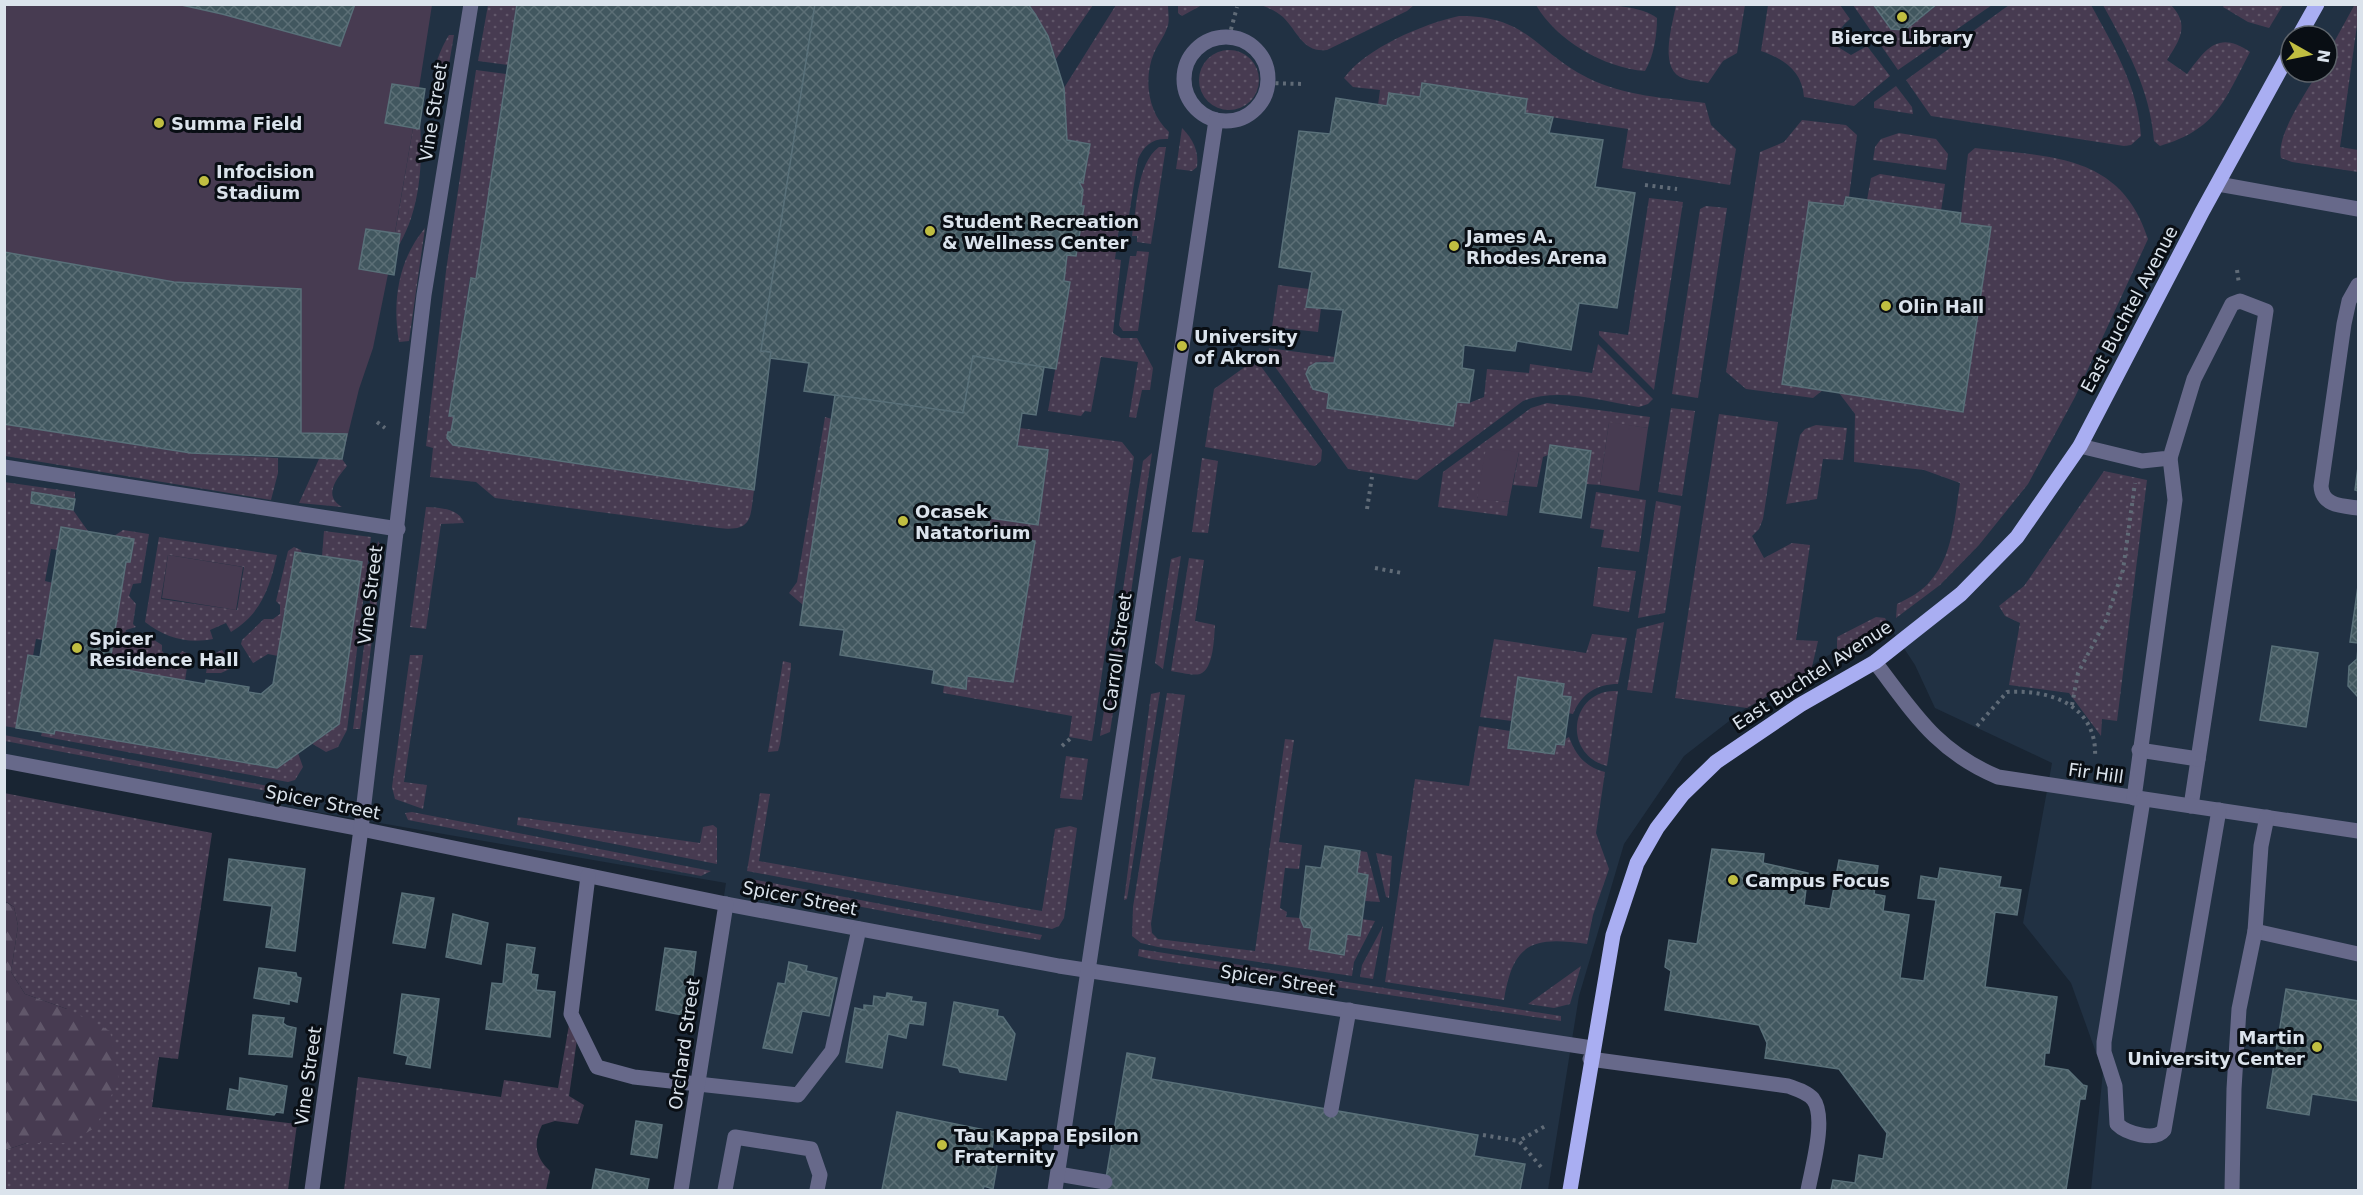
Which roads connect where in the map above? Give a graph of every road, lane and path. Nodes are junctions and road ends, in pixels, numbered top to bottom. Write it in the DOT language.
graph roads {
  1 [pos="471,4"];
  2 [pos="2317,4"];
  3 [pos="1237,7"];
  4 [pos="2306,24"];
  5 [pos="1229,37"];
  6 [pos="2279,72"];
  7 [pos="1268,83"];
  8 [pos="1303,84"];
  9 [pos="1216,120"];
  10 [pos="2217,184"];
  11 [pos="1645,185"];
  12 [pos="1677,189"];
  13 [pos="2358,209"];
  14 [pos="2358,285"];
  15 [pos="377,422"];
  16 [pos="385,428"];
  17 [pos="2080,446"];
  18 [pos="2170,458"];
  19 [pos="4,467"];
  20 [pos="1372,477"];
  21 [pos="2135,483"];
  22 [pos="2358,508"];
  23 [pos="1367,509"];
  24 [pos="398,529"];
  25 [pos="1375,568"];
  26 [pos="1402,573"];
  27 [pos="1875,662"];
  28 [pos="2072,705"];
  29 [pos="1977,726"];
  30 [pos="1070,739"];
  31 [pos="1062,746"];
  32 [pos="2139,750"];
  33 [pos="2095,758"];
  34 [pos="2198,759"];
  35 [pos="4,760"];
  36 [pos="2139,799"];
  37 [pos="2191,806"];
  38 [pos="2219,810"];
  39 [pos="2267,817"];
  40 [pos="361,829"];
  41 [pos="2358,831"];
  42 [pos="588,876"];
  43 [pos="726,904"];
  44 [pos="859,929"];
  45 [pos="2255,931"];
  46 [pos="2358,954"];
  47 [pos="1088,971"];
  48 [pos="1349,1011"];
  49 [pos="1591,1054"];
  50 [pos="697,1085"];
  51 [pos="1331,1110"];
  52 [pos="1547,1125"];
  53 [pos="1483,1135"];
  54 [pos="1519,1141"];
  55 [pos="1541,1167"];
  56 [pos="1058,1174"];
  57 [pos="1105,1182"];
  58 [pos="312,1191"];
  59 [pos="681,1191"];
  60 [pos="725,1191"];
  61 [pos="817,1191"];
  62 [pos="1055,1191"];
  63 [pos="1570,1191"];
  64 [pos="1808,1191"];
  65 [pos="2232,1191"];
  1 -- 24 [label="street, Vine Street"];
  2 -- 4 [label="main road"];
  3 -- 5 [label="path"];
  5 -- 7 [label="street"];
  5 -- 9 [label="street"];
  6 -- 10 [label="main road, East Buchtel Avenue"];
  7 -- 8 [label="path"];
  7 -- 9 [label="street"];
  9 -- 47 [label="street, Carroll Street"];
  10 -- 13 [label="street"];
  10 -- 17 [label="main road, East Buchtel Avenue"];
  11 -- 12 [label="path"];
  14 -- 22 [label="street"];
  15 -- 16 [label="path"];
  17 -- 18 [label="street"];
  17 -- 27 [label="main road, East Buchtel Avenue"];
  18 -- 32 [label="street"];
  18 -- 34 [label="street"];
  19 -- 24 [label="street"];
  20 -- 23 [label="path"];
  21 -- 28 [label="path"];
  24 -- 40 [label="street, Vine Street"];
  25 -- 26 [label="path"];
  27 -- 36 [label="street, Fir Hill"];
  27 -- 49 [label="main road, East Buchtel Avenue"];
  28 -- 29 [label="path"];
  28 -- 33 [label="path"];
  30 -- 31 [label="path"];
  32 -- 34 [label="street"];
  32 -- 36 [label="street"];
  34 -- 37 [label="street"];
  35 -- 40 [label="street, Spicer Street"];
  36 -- 37 [label="street, Fir Hill"];
  36 -- 38 [label="street"];
  37 -- 38 [label="street, Fir Hill"];
  38 -- 39 [label="street, Fir Hill"];
  39 -- 41 [label="street, Fir Hill"];
  39 -- 45 [label="street"];
  40 -- 42 [label="street, Spicer Street"];
  40 -- 58 [label="street, Vine Street"];
  42 -- 43 [label="street, Spicer Street"];
  42 -- 50 [label="street"];
  43 -- 44 [label="street, Spicer Street"];
  43 -- 50 [label="street, Orchard Street"];
  44 -- 47 [label="street, Spicer Street"];
  44 -- 50 [label="street"];
  45 -- 46 [label="street"];
  45 -- 65 [label="street"];
  47 -- 48 [label="street, Spicer Street"];
  47 -- 56 [label="street, Carroll Street"];
  48 -- 49 [label="street, Spicer Street"];
  48 -- 51 [label="street"];
  49 -- 63 [label="main road, East Buchtel Avenue"];
  49 -- 64 [label="street, Spicer Street"];
  50 -- 59 [label="street, Orchard Street"];
  52 -- 54 [label="path"];
  53 -- 54 [label="path"];
  54 -- 55 [label="path"];
  56 -- 57 [label="street"];
  56 -- 62 [label="street, Carroll Street"];
  60 -- 61 [label="street"];
}
